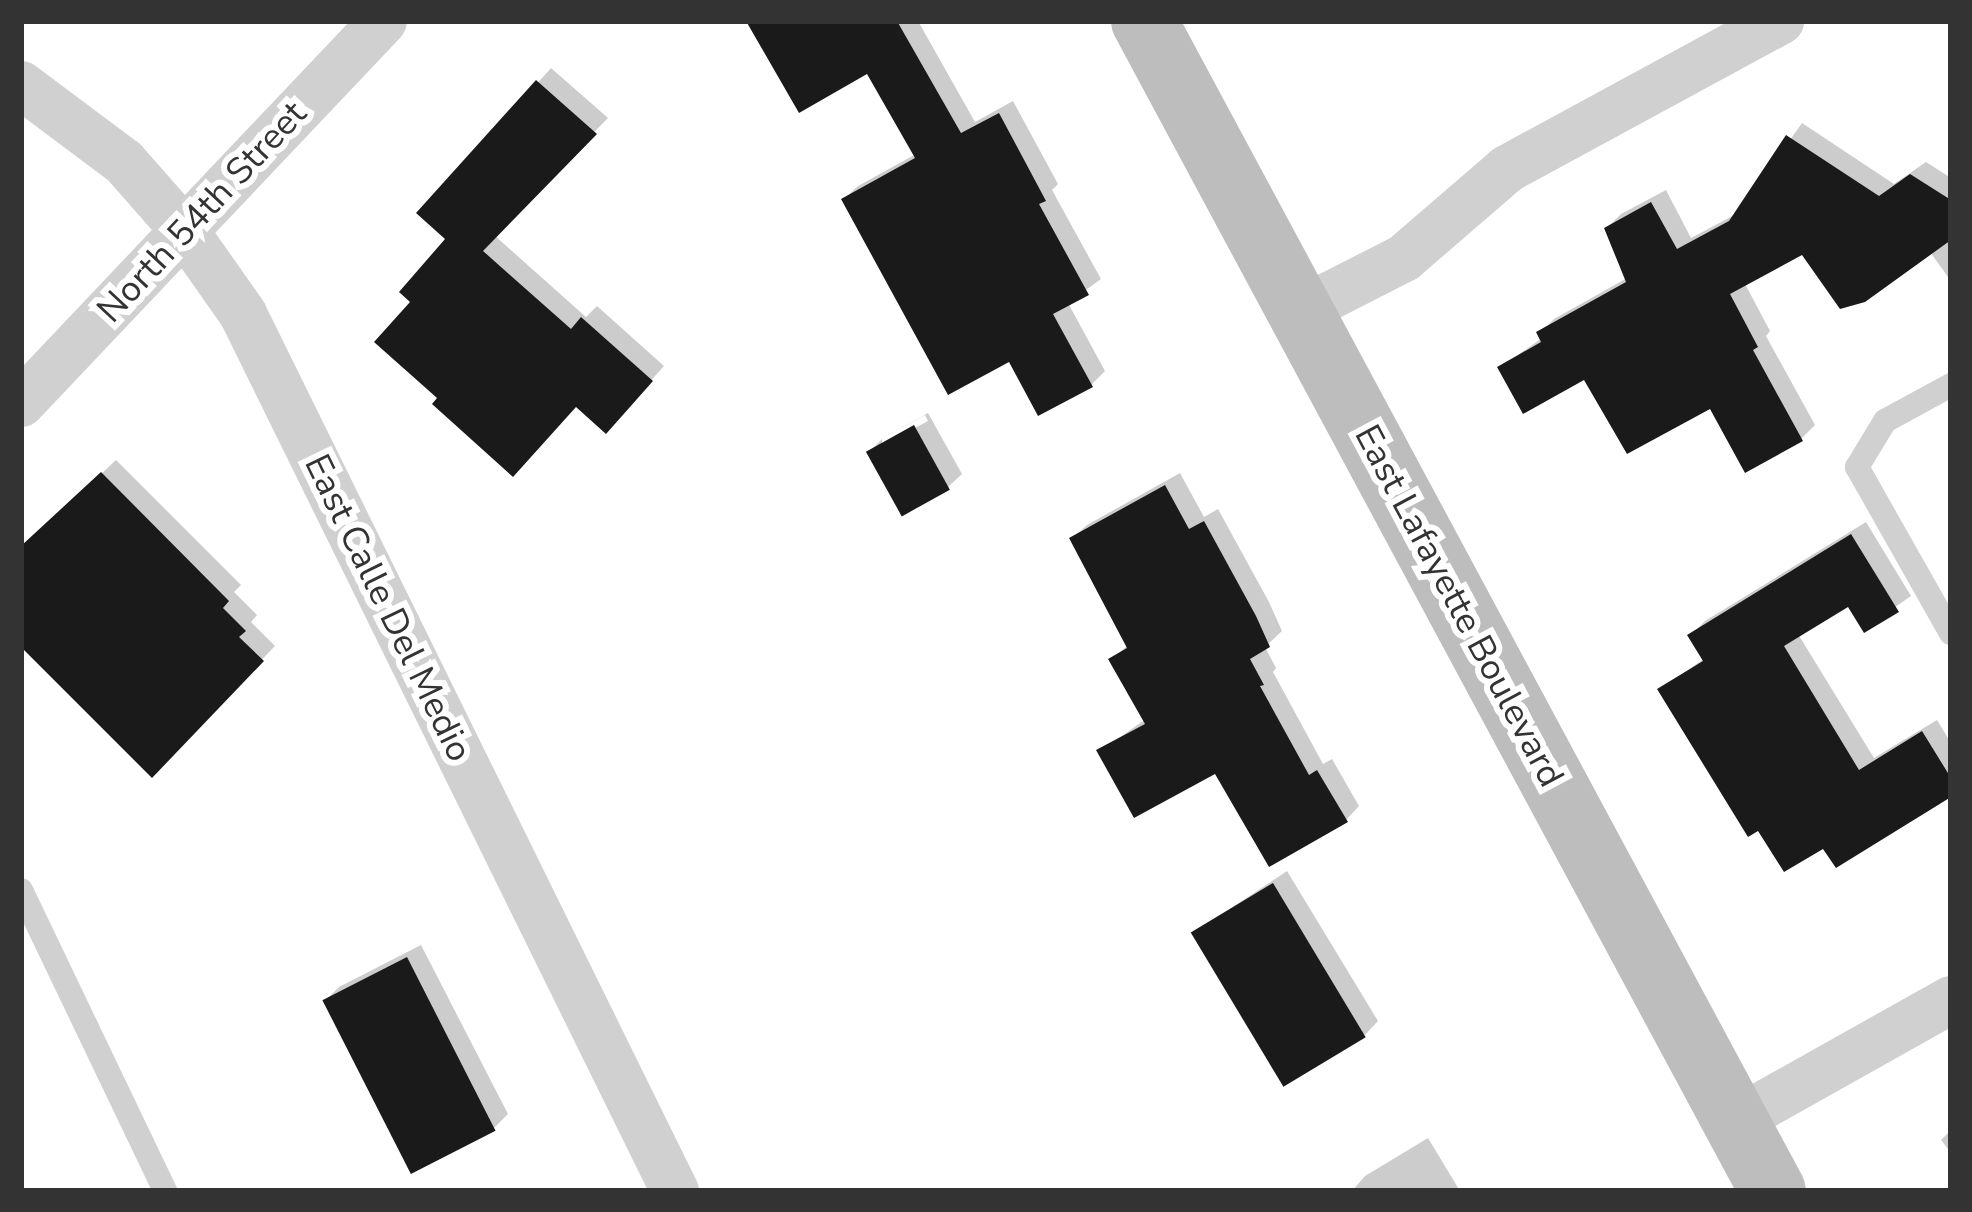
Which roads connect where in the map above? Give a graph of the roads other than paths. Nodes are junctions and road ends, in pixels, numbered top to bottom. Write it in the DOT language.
graph roads {
  1 [pos="383,21"];
  2 [pos="1144,21"];
  3 [pos="1780,21"];
  4 [pos="21,85"];
  5 [pos="184,230"];
  6 [pos="1300,311"];
  7 [pos="1951,385"];
  8 [pos="21,403"];
  9 [pos="1951,633"];
  10 [pos="21,890"];
  11 [pos="1951,1000"];
  12 [pos="1737,1120"];
  13 [pos="165,1191"];
  14 [pos="675,1191"];
  15 [pos="1773,1191"];
  1 -- 5 [label="street, North 54th Street"];
  2 -- 6 [label="street, East Lafayette Boulevard"];
  3 -- 6 [label="street"];
  4 -- 5 [label="street, East Calle Del Medio"];
  5 -- 8 [label="street, North 54th Street"];
  5 -- 14 [label="street, East Calle Del Medio"];
  6 -- 12 [label="street, East Lafayette Boulevard"];
  7 -- 9 [label="lane"];
  10 -- 13 [label="lane"];
  11 -- 12 [label="street"];
  12 -- 15 [label="street, East Lafayette Boulevard"];
}
